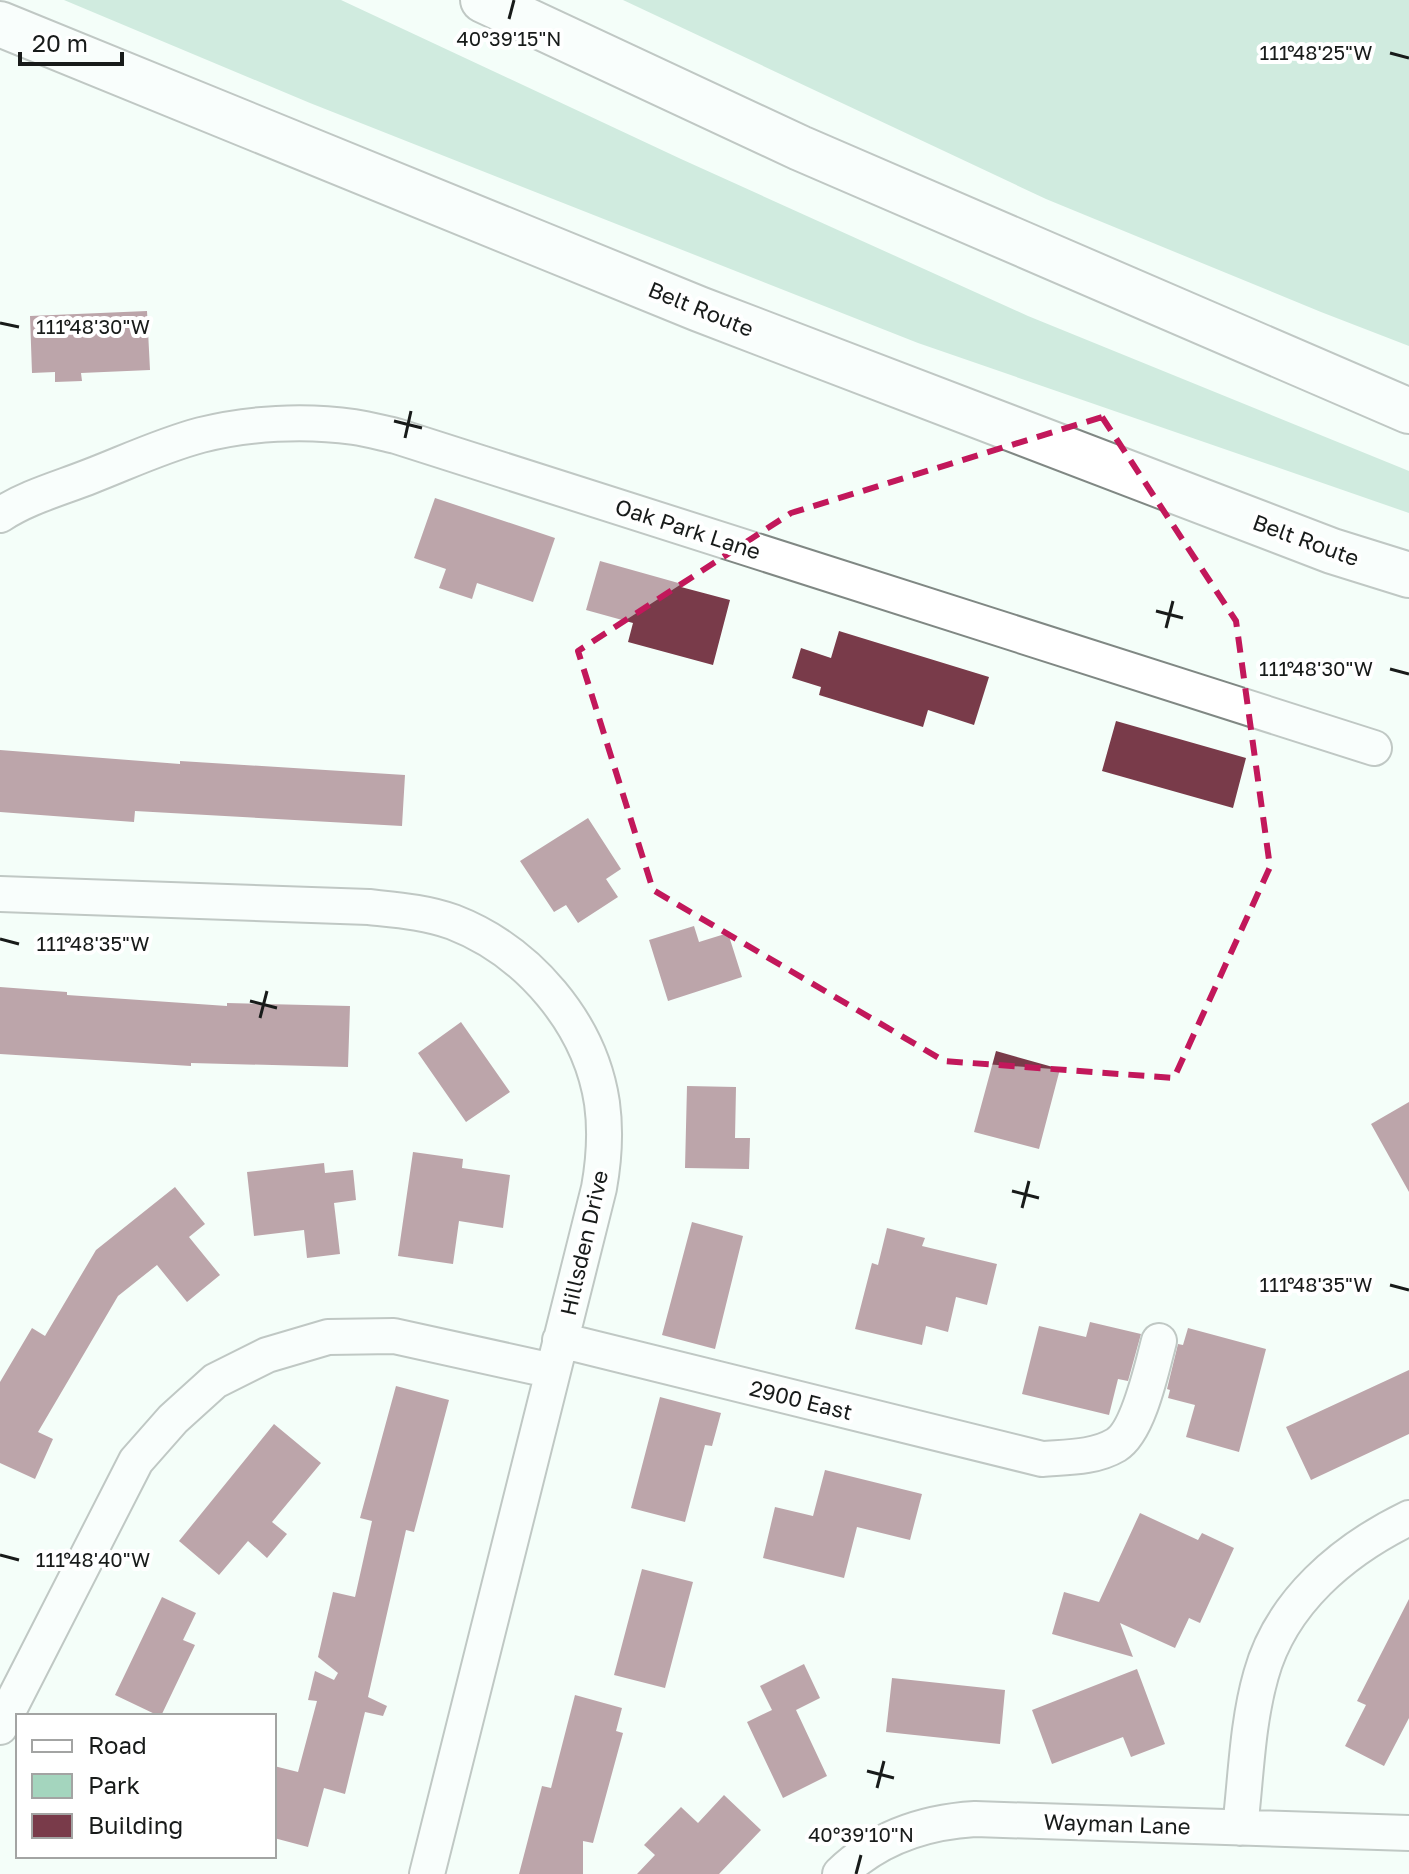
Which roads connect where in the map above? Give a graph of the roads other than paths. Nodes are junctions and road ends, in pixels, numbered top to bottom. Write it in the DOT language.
graph roads {
  1 [pos="483,0"];
  2 [pos="0,24"];
  3 [pos="1409,411"];
  4 [pos="0,515"];
  5 [pos="1409,575"];
  6 [pos="1374,748"];
  7 [pos="0,894"];
  8 [pos="1159,1341"];
  9 [pos="557,1356"];
  10 [pos="1409,1518"];
  11 [pos="0,1727"];
  12 [pos="1240,1828"];
  13 [pos="1409,1833"];
  14 [pos="427,1874"];
  15 [pos="840,1874"];
  1 -- 3 [label="highway"];
  2 -- 5 [label="highway, Belt Route"];
  4 -- 6 [label="street, Oak Park Lane"];
  7 -- 9 [label="street, Hillsden Drive"];
  8 -- 9 [label="street, 2900 East"];
  9 -- 11 [label="street, 2900 East"];
  9 -- 14 [label="street, Hillsden Drive"];
  10 -- 12 [label="street"];
  12 -- 13 [label="street, Wayman Lane"];
  12 -- 15 [label="street, Wayman Lane"];
}
